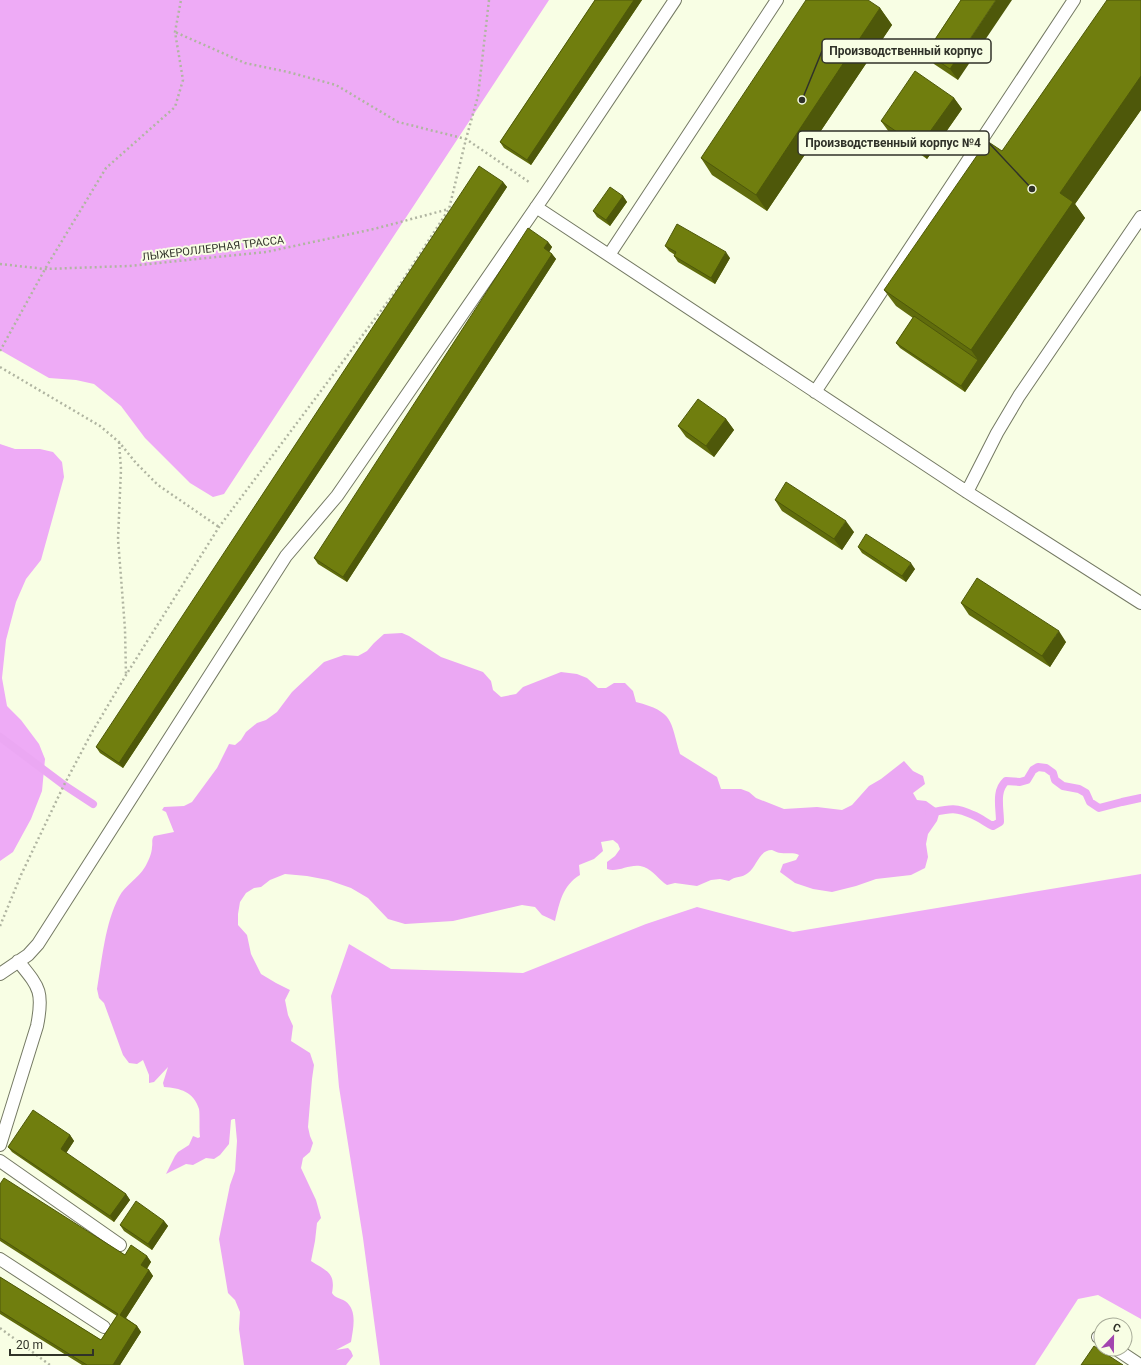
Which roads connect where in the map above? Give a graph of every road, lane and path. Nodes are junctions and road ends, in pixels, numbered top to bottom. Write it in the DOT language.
graph roads {
  1 [pos="181,0"];
  2 [pos="489,0"];
  3 [pos="675,0"];
  4 [pos="777,0"];
  5 [pos="1074,0"];
  6 [pos="175,32"];
  7 [pos="466,139"];
  8 [pos="546,193"];
  9 [pos="536,207"];
  10 [pos="449,209"];
  11 [pos="1141,217"];
  12 [pos="609,255"];
  13 [pos="0,264"];
  14 [pos="45,269"];
  15 [pos="0,351"];
  16 [pos="0,367"];
  17 [pos="815,392"];
  18 [pos="118,442"];
  19 [pos="966,492"];
  20 [pos="220,527"];
  21 [pos="1141,603"];
  22 [pos="126,675"];
  23 [pos="0,926"];
  24 [pos="18,961"];
  25 [pos="0,974"];
  26 [pos="0,1145"];
  27 [pos="0,1161"];
  28 [pos="120,1245"];
  29 [pos="0,1259"];
  30 [pos="104,1327"];
  31 [pos="0,1328"];
  32 [pos="1128,1357"];
  33 [pos="50,1365"];
  34 [pos="1140,1365"];
  1 -- 6 [label="path"];
  2 -- 7 [label="path"];
  3 -- 8 [label="lane"];
  4 -- 12 [label="lane"];
  5 -- 17 [label="lane"];
  6 -- 7 [label="path"];
  6 -- 14 [label="path"];
  7 -- 8 [label="path"];
  7 -- 10 [label="path"];
  8 -- 9 [label="lane"];
  9 -- 12 [label="lane"];
  9 -- 24 [label="lane"];
  10 -- 14 [label="path, ЛЫЖЕРОЛЛЕРНАЯ ТРАССА"];
  10 -- 20 [label="path"];
  11 -- 19 [label="lane"];
  12 -- 17 [label="lane"];
  13 -- 14 [label="path, ЛЫЖЕРОЛЛЕРНАЯ ТРАССА"];
  14 -- 15 [label="path"];
  16 -- 18 [label="path"];
  17 -- 19 [label="lane"];
  18 -- 20 [label="path"];
  18 -- 22 [label="path"];
  19 -- 21 [label="lane"];
  20 -- 22 [label="path"];
  22 -- 23 [label="path"];
  24 -- 25 [label="lane"];
  24 -- 26 [label="lane"];
  27 -- 28 [label="lane"];
  29 -- 30 [label="lane"];
  31 -- 33 [label="path"];
  32 -- 34 [label="lane"];
}
